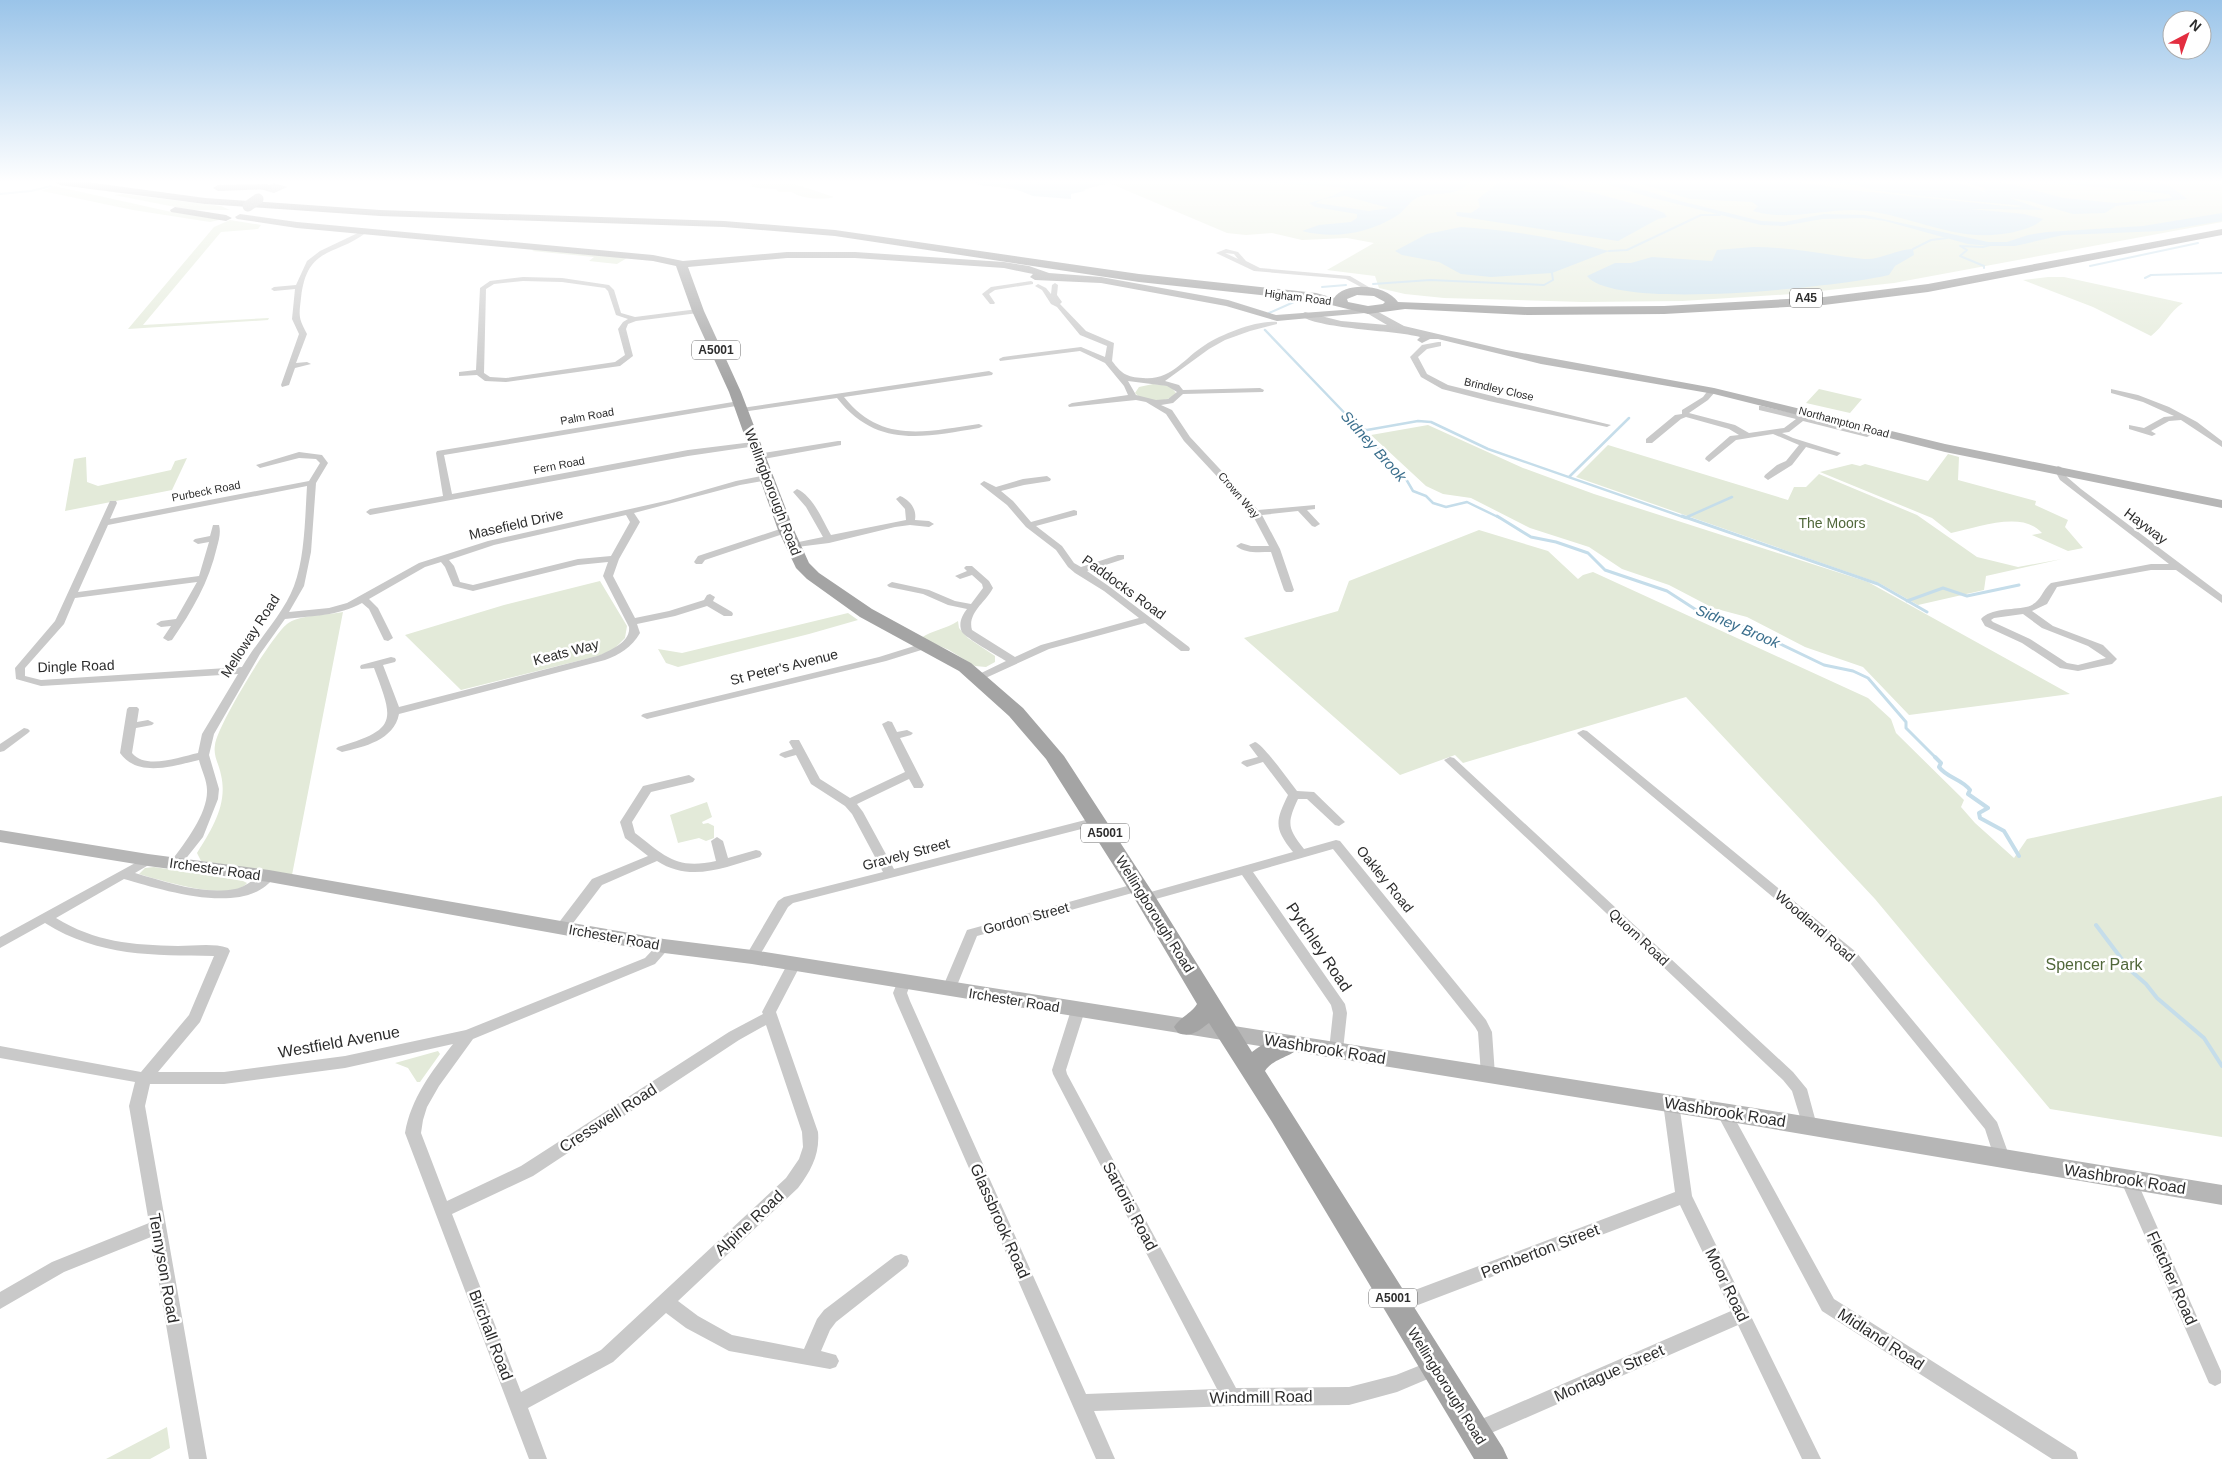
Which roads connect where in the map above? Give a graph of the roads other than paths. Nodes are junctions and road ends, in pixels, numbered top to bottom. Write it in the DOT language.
graph roads {
  1 [pos="326,250"];
  2 [pos="565,250"];
  3 [pos="949,250"];
  4 [pos="985,250"];
  5 [pos="2101,250"];
  6 [pos="2127,250"];
  7 [pos="688,267"];
  8 [pos="1021,268"];
  9 [pos="1260,270"];
  10 [pos="1083,278"];
  11 [pos="1054,280"];
  12 [pos="1033,283"];
  13 [pos="300,287"];
  14 [pos="274,289"];
  15 [pos="1348,295"];
  16 [pos="992,303"];
  17 [pos="1384,304"];
  18 [pos="1059,306"];
  19 [pos="1367,310"];
  20 [pos="698,311"];
  21 [pos="1332,313"];
  22 [pos="1300,316"];
  23 [pos="1270,318"];
  24 [pos="635,319"];
  25 [pos="1250,328"];
  26 [pos="1377,328"];
  27 [pos="1406,332"];
  28 [pos="1083,333"];
  29 [pos="1432,341"];
  30 [pos="1102,342"];
  31 [pos="1465,344"];
  32 [pos="1082,346"];
  33 [pos="1109,350"];
  34 [pos="1092,353"];
  35 [pos="1003,359"];
  36 [pos="1108,361"];
  37 [pos="307,364"];
  38 [pos="292,366"];
  39 [pos="1178,371"];
  40 [pos="480,372"];
  41 [pos="989,373"];
  42 [pos="462,374"];
  43 [pos="1121,376"];
  44 [pos="1151,382"];
  45 [pos="1254,383"];
  46 [pos="284,385"];
  47 [pos="1174,385"];
  48 [pos="1712,391"];
  49 [pos="1181,392"];
  50 [pos="2114,392"];
  51 [pos="1132,393"];
  52 [pos="839,396"];
  53 [pos="1175,399"];
  54 [pos="1150,402"];
  55 [pos="1072,405"];
  56 [pos="740,406"];
  57 [pos="1762,408"];
  58 [pos="1169,412"];
  59 [pos="1686,415"];
  60 [pos="1806,416"];
  61 [pos="2182,417"];
  62 [pos="1607,425"];
  63 [pos="979,426"];
  64 [pos="2132,427"];
  65 [pos="1774,432"];
  66 [pos="1746,435"];
  67 [pos="1867,435"];
  68 [pos="1649,441"];
  69 [pos="1804,444"];
  70 [pos="2222,445"];
  71 [pos="833,446"];
  72 [pos="755,451"];
  73 [pos="1837,453"];
  74 [pos="1709,459"];
  75 [pos="260,465"];
  76 [pos="2058,469"];
  77 [pos="1768,477"];
  78 [pos="766,478"];
  79 [pos="1042,482"];
  80 [pos="312,483"];
  81 [pos="984,484"];
  82 [pos="995,490"];
  83 [pos="797,492"];
  84 [pos="448,497"];
  85 [pos="899,498"];
  86 [pos="113,503"];
  87 [pos="2222,504"];
  88 [pos="1312,507"];
  89 [pos="1300,508"];
  90 [pos="370,512"];
  91 [pos="629,512"];
  92 [pos="1074,513"];
  93 [pos="1256,513"];
  94 [pos="910,522"];
  95 [pos="104,523"];
  96 [pos="929,524"];
  97 [pos="1315,524"];
  98 [pos="1029,525"];
  99 [pos="216,527"];
  100 [pos="786,530"];
  101 [pos="215,538"];
  102 [pos="829,540"];
  103 [pos="198,541"];
  104 [pos="792,546"];
  105 [pos="1241,546"];
  106 [pos="1274,549"];
  107 [pos="1121,557"];
  108 [pos="442,558"];
  109 [pos="614,558"];
  110 [pos="699,562"];
  111 [pos="2178,567"];
  112 [pos="1078,571"];
  113 [pos="960,576"];
  114 [pos="204,578"];
  115 [pos="896,589"];
  116 [pos="1289,590"];
  117 [pos="72,596"];
  118 [pos="363,599"];
  119 [pos="2222,600"];
  120 [pos="972,606"];
  121 [pos="2024,610"];
  122 [pos="728,614"];
  123 [pos="282,616"];
  124 [pos="1146,619"];
  125 [pos="179,622"];
  126 [pos="632,622"];
  127 [pos="161,624"];
  128 [pos="168,638"];
  129 [pos="388,638"];
  130 [pos="927,646"];
  131 [pos="1184,649"];
  132 [pos="391,660"];
  133 [pos="1015,662"];
  134 [pos="378,665"];
  135 [pos="365,666"];
  136 [pos="245,670"];
  137 [pos="979,678"];
  138 [pos="133,709"];
  139 [pos="394,712"];
  140 [pos="647,716"];
  141 [pos="148,723"];
  142 [pos="888,724"];
  143 [pos="130,726"];
  144 [pos="24,731"];
  145 [pos="1583,733"];
  146 [pos="907,734"];
  147 [pos="894,736"];
  148 [pos="1255,745"];
  149 [pos="0,749"];
  150 [pos="342,749"];
  151 [pos="203,755"];
  152 [pos="785,755"];
  153 [pos="1266,758"];
  154 [pos="1450,760"];
  155 [pos="1247,763"];
  156 [pos="912,773"];
  157 [pos="689,779"];
  158 [pos="918,785"];
  159 [pos="1294,795"];
  160 [pos="849,803"];
  161 [pos="1097,821"];
  162 [pos="1339,822"];
  163 [pos="0,836"];
  164 [pos="717,841"];
  165 [pos="1301,853"];
  166 [pos="756,854"];
  167 [pos="658,856"];
  168 [pos="148,860"];
  169 [pos="723,862"];
  170 [pos="176,863"];
  171 [pos="1246,870"];
  172 [pos="890,873"];
  173 [pos="123,874"];
  174 [pos="269,876"];
  175 [pos="1142,893"];
  176 [pos="45,918"];
  177 [pos="562,928"];
  178 [pos="0,942"];
  179 [pos="664,946"];
  180 [pos="752,957"];
  181 [pos="794,964"];
  182 [pos="904,982"];
  183 [pos="948,989"];
  184 [pos="1210,1004"];
  185 [pos="1078,1010"];
  186 [pos="770,1017"];
  187 [pos="1186,1026"];
  188 [pos="1228,1033"];
  189 [pos="468,1035"];
  190 [pos="1290,1044"];
  191 [pos="1336,1050"];
  192 [pos="0,1052"];
  193 [pos="1252,1072"];
  194 [pos="1488,1075"];
  195 [pos="144,1078"];
  196 [pos="1671,1103"];
  197 [pos="1724,1112"];
  198 [pos="1809,1126"];
  199 [pos="2002,1158"];
  200 [pos="2128,1179"];
  201 [pos="2222,1195"];
  202 [pos="1684,1196"];
  203 [pos="442,1211"];
  204 [pos="158,1227"];
  205 [pos="901,1261"];
  206 [pos="0,1301"];
  207 [pos="665,1302"];
  208 [pos="1397,1305"];
  209 [pos="1742,1315"];
  210 [pos="809,1358"];
  211 [pos="830,1361"];
  212 [pos="1436,1367"];
  213 [pos="2215,1377"];
  214 [pos="1231,1397"];
  215 [pos="1081,1403"];
  216 [pos="517,1404"];
  217 [pos="1476,1431"];
  218 [pos="198,1459"];
  219 [pos="538,1459"];
  220 [pos="1106,1459"];
  221 [pos="1492,1459"];
  222 [pos="1812,1459"];
  223 [pos="2069,1459"];
  1 -- 13 [label="street"];
  2 -- 7 [label="main road"];
  3 -- 15 [label="highway, Higham Road"];
  4 -- 15 [label="highway"];
  5 -- 17 [label="highway, A45"];
  6 -- 17 [label="highway, A45"];
  7 -- 8 [label="main road"];
  7 -- 20 [label="main road, Wellingborough Road / A5001"];
  8 -- 11 [label="main road"];
  8 -- 12 [label="main road"];
  9 -- 9 [label="street"];
  9 -- 15 [label="street"];
  10 -- 11 [label="main road"];
  10 -- 23 [label="main road"];
  11 -- 12 [label="main road"];
  11 -- 18 [label="street"];
  12 -- 16 [label="street"];
  12 -- 18 [label="street"];
  13 -- 14 [label="street"];
  13 -- 38 [label="street"];
  15 -- 17 [label="highway"];
  15 -- 19 [label="highway"];
  15 -- 21 [label="main road"];
  17 -- 19 [label="highway"];
  17 -- 27 [label="main road, Northampton Road"];
  18 -- 28 [label="street"];
  19 -- 21 [label="main road"];
  20 -- 24 [label="street"];
  20 -- 56 [label="main road, Wellingborough Road / A5001"];
  21 -- 22 [label="main road"];
  22 -- 23 [label="main road"];
  22 -- 26 [label="main road"];
  23 -- 25 [label="street"];
  23 -- 25 [label="street"];
  24 -- 40 [label="street"];
  24 -- 40 [label="street"];
  25 -- 39 [label="street"];
  26 -- 27 [label="main road"];
  27 -- 29 [label="main road, Northampton Road"];
  28 -- 30 [label="street"];
  28 -- 32 [label="street"];
  29 -- 31 [label="main road, Northampton Road"];
  29 -- 62 [label="street, Brindley Close"];
  30 -- 32 [label="street"];
  30 -- 33 [label="street"];
  31 -- 48 [label="main road, Northampton Road"];
  32 -- 34 [label="street"];
  32 -- 35 [label="street"];
  33 -- 34 [label="street"];
  33 -- 36 [label="street"];
  34 -- 36 [label="street"];
  36 -- 43 [label="street"];
  37 -- 38 [label="street"];
  38 -- 46 [label="street"];
  39 -- 44 [label="street"];
  39 -- 47 [label="street"];
  40 -- 42 [label="street"];
  41 -- 52 [label="street, Palm Road"];
  43 -- 44 [label="street"];
  43 -- 51 [label="street"];
  44 -- 47 [label="street"];
  44 -- 51 [label="street"];
  45 -- 49 [label="street"];
  47 -- 49 [label="street"];
  48 -- 59 [label="street"];
  48 -- 60 [label="main road, Northampton Road"];
  49 -- 53 [label="street"];
  50 -- 61 [label="street"];
  51 -- 54 [label="street"];
  51 -- 55 [label="street"];
  52 -- 56 [label="street, Palm Road"];
  52 -- 63 [label="street"];
  53 -- 54 [label="street"];
  53 -- 58 [label="street"];
  54 -- 58 [label="street, Crown Way"];
  56 -- 72 [label="main road, Wellingborough Road / A5001"];
  56 -- 84 [label="street, Palm Road"];
  57 -- 60 [label="street"];
  58 -- 93 [label="street, Crown Way"];
  59 -- 66 [label="street"];
  59 -- 68 [label="street"];
  60 -- 65 [label="street"];
  60 -- 67 [label="street"];
  60 -- 76 [label="main road, Northampton Road"];
  61 -- 64 [label="street"];
  61 -- 70 [label="street"];
  65 -- 66 [label="street"];
  65 -- 69 [label="street"];
  66 -- 74 [label="street"];
  69 -- 73 [label="street"];
  69 -- 77 [label="street"];
  71 -- 72 [label="street, Fern Road"];
  72 -- 78 [label="main road, Wellingborough Road / A5001"];
  72 -- 84 [label="street, Fern Road"];
  75 -- 80 [label="street, Melloway Road"];
  76 -- 87 [label="main road, Northampton Road"];
  76 -- 111 [label="street, Hayway"];
  78 -- 91 [label="street, Masefield Drive"];
  78 -- 100 [label="main road, Wellingborough Road / A5001"];
  79 -- 82 [label="street"];
  80 -- 95 [label="street, Purbeck Road"];
  80 -- 123 [label="street, Melloway Road"];
  81 -- 82 [label="street, Paddocks Road"];
  82 -- 98 [label="street, Paddocks Road"];
  83 -- 102 [label="street"];
  84 -- 90 [label="street, Fern Road"];
  85 -- 94 [label="street"];
  86 -- 95 [label="street, Dingle Road"];
  88 -- 89 [label="street"];
  89 -- 93 [label="street"];
  89 -- 97 [label="street"];
  91 -- 108 [label="street, Masefield Drive"];
  91 -- 109 [label="street"];
  92 -- 98 [label="street"];
  93 -- 106 [label="street, Crown Way"];
  94 -- 96 [label="street"];
  94 -- 102 [label="street"];
  95 -- 117 [label="street, Dingle Road"];
  98 -- 112 [label="street, Paddocks Road"];
  99 -- 101 [label="street"];
  100 -- 104 [label="main road, Wellingborough Road / A5001"];
  100 -- 110 [label="street"];
  101 -- 103 [label="street"];
  101 -- 114 [label="street"];
  102 -- 104 [label="street"];
  104 -- 130 [label="main road, Wellingborough Road / A5001"];
  105 -- 106 [label="street"];
  106 -- 116 [label="street, Crown Way"];
  107 -- 112 [label="street"];
  108 -- 109 [label="street"];
  108 -- 118 [label="street, Masefield Drive"];
  109 -- 126 [label="street"];
  111 -- 119 [label="street, Hayway"];
  111 -- 121 [label="street"];
  112 -- 124 [label="street, Paddocks Road"];
  113 -- 120 [label="street"];
  114 -- 117 [label="street"];
  114 -- 125 [label="street"];
  115 -- 120 [label="street"];
  117 -- 136 [label="street, Dingle Road"];
  118 -- 123 [label="street, Masefield Drive"];
  118 -- 129 [label="street"];
  120 -- 133 [label="street"];
  121 -- 121 [label="street"];
  122 -- 126 [label="street"];
  123 -- 136 [label="street, Melloway Road"];
  124 -- 131 [label="street, Paddocks Road"];
  124 -- 133 [label="street"];
  125 -- 127 [label="street"];
  125 -- 128 [label="street"];
  126 -- 139 [label="street, Keats Way"];
  130 -- 137 [label="main road, Wellingborough Road / A5001"];
  130 -- 140 [label="street, St Peter's Avenue"];
  132 -- 134 [label="street"];
  133 -- 137 [label="street"];
  134 -- 135 [label="street"];
  134 -- 139 [label="street"];
  136 -- 151 [label="street, Melloway Road"];
  137 -- 161 [label="main road, Wellingborough Road / A5001"];
  138 -- 143 [label="street"];
  139 -- 150 [label="street"];
  141 -- 143 [label="street"];
  142 -- 147 [label="street"];
  143 -- 151 [label="street"];
  144 -- 149 [label="street"];
  145 -- 199 [label="street, Woodland Road"];
  146 -- 147 [label="street"];
  147 -- 156 [label="street"];
  148 -- 153 [label="street"];
  151 -- 170 [label="street"];
  152 -- 160 [label="street"];
  153 -- 155 [label="street"];
  153 -- 159 [label="street"];
  154 -- 198 [label="street, Quorn Road"];
  156 -- 158 [label="street"];
  156 -- 160 [label="street"];
  157 -- 167 [label="street"];
  159 -- 162 [label="street"];
  159 -- 165 [label="street"];
  160 -- 172 [label="street"];
  161 -- 172 [label="street, Gravely Street"];
  161 -- 175 [label="main road, Wellingborough Road / A5001"];
  163 -- 168 [label="main road, Irchester Road"];
  164 -- 169 [label="street"];
  165 -- 171 [label="street, Oakley Road"];
  165 -- 194 [label="street, Oakley Road"];
  166 -- 169 [label="street"];
  167 -- 169 [label="street"];
  167 -- 177 [label="street"];
  168 -- 170 [label="main road, Irchester Road"];
  168 -- 173 [label="street"];
  170 -- 174 [label="main road, Irchester Road"];
  171 -- 175 [label="street, Oakley Road"];
  171 -- 191 [label="street, Pytchley Road"];
  172 -- 180 [label="street, Gravely Street"];
  173 -- 174 [label="street"];
  173 -- 176 [label="street"];
  174 -- 177 [label="main road, Irchester Road"];
  175 -- 183 [label="street, Gordon Street"];
  175 -- 184 [label="main road, Wellingborough Road / A5001"];
  176 -- 178 [label="street"];
  176 -- 195 [label="street"];
  177 -- 179 [label="main road, Irchester Road"];
  179 -- 180 [label="main road, Irchester Road"];
  179 -- 189 [label="street, Westfield Avenue"];
  180 -- 181 [label="main road, Irchester Road"];
  181 -- 182 [label="main road, Irchester Road"];
  181 -- 186 [label="street"];
  182 -- 183 [label="main road, Irchester Road"];
  182 -- 215 [label="street, Glassbrook Road"];
  183 -- 185 [label="main road, Irchester Road"];
  184 -- 187 [label="main road"];
  184 -- 188 [label="main road, Wellingborough Road / A5001"];
  185 -- 187 [label="main road, Irchester Road"];
  185 -- 214 [label="street, Sartoris Road"];
  186 -- 203 [label="street, Cresswell Road"];
  186 -- 207 [label="street, Alpine Road"];
  187 -- 188 [label="main road, Irchester Road"];
  188 -- 190 [label="main road, Washbrook Road"];
  188 -- 193 [label="main road, Wellingborough Road / A5001"];
  189 -- 195 [label="street, Westfield Avenue"];
  189 -- 203 [label="street, Birchall Road"];
  190 -- 191 [label="main road, Washbrook Road"];
  190 -- 193 [label="main road"];
  191 -- 194 [label="main road, Washbrook Road"];
  192 -- 195 [label="street, Westfield Avenue"];
  193 -- 208 [label="main road, Wellingborough Road / A5001"];
  194 -- 196 [label="main road, Washbrook Road"];
  195 -- 204 [label="street, Tennyson Road"];
  196 -- 197 [label="main road, Washbrook Road"];
  196 -- 202 [label="street, Moor Road"];
  197 -- 198 [label="main road, Washbrook Road"];
  197 -- 223 [label="street, Midland Road"];
  198 -- 199 [label="main road, Washbrook Road"];
  199 -- 200 [label="main road, Washbrook Road"];
  200 -- 201 [label="main road, Washbrook Road"];
  200 -- 213 [label="street, Fletcher Road"];
  202 -- 208 [label="street, Pemberton Street"];
  202 -- 209 [label="street, Moor Road"];
  203 -- 216 [label="street, Birchall Road"];
  204 -- 206 [label="street"];
  204 -- 218 [label="street, Tennyson Road"];
  205 -- 210 [label="street"];
  207 -- 210 [label="street"];
  207 -- 216 [label="street, Alpine Road"];
  208 -- 212 [label="main road, Wellingborough Road / A5001"];
  209 -- 217 [label="street, Montague Street"];
  209 -- 222 [label="street, Moor Road"];
  210 -- 211 [label="street"];
  212 -- 214 [label="street, Windmill Road"];
  212 -- 217 [label="main road, Wellingborough Road / A5001"];
  214 -- 215 [label="street, Windmill Road"];
  215 -- 220 [label="street, Glassbrook Road"];
  216 -- 219 [label="street, Birchall Road"];
  217 -- 221 [label="main road, Wellingborough Road / A5001"];
}
